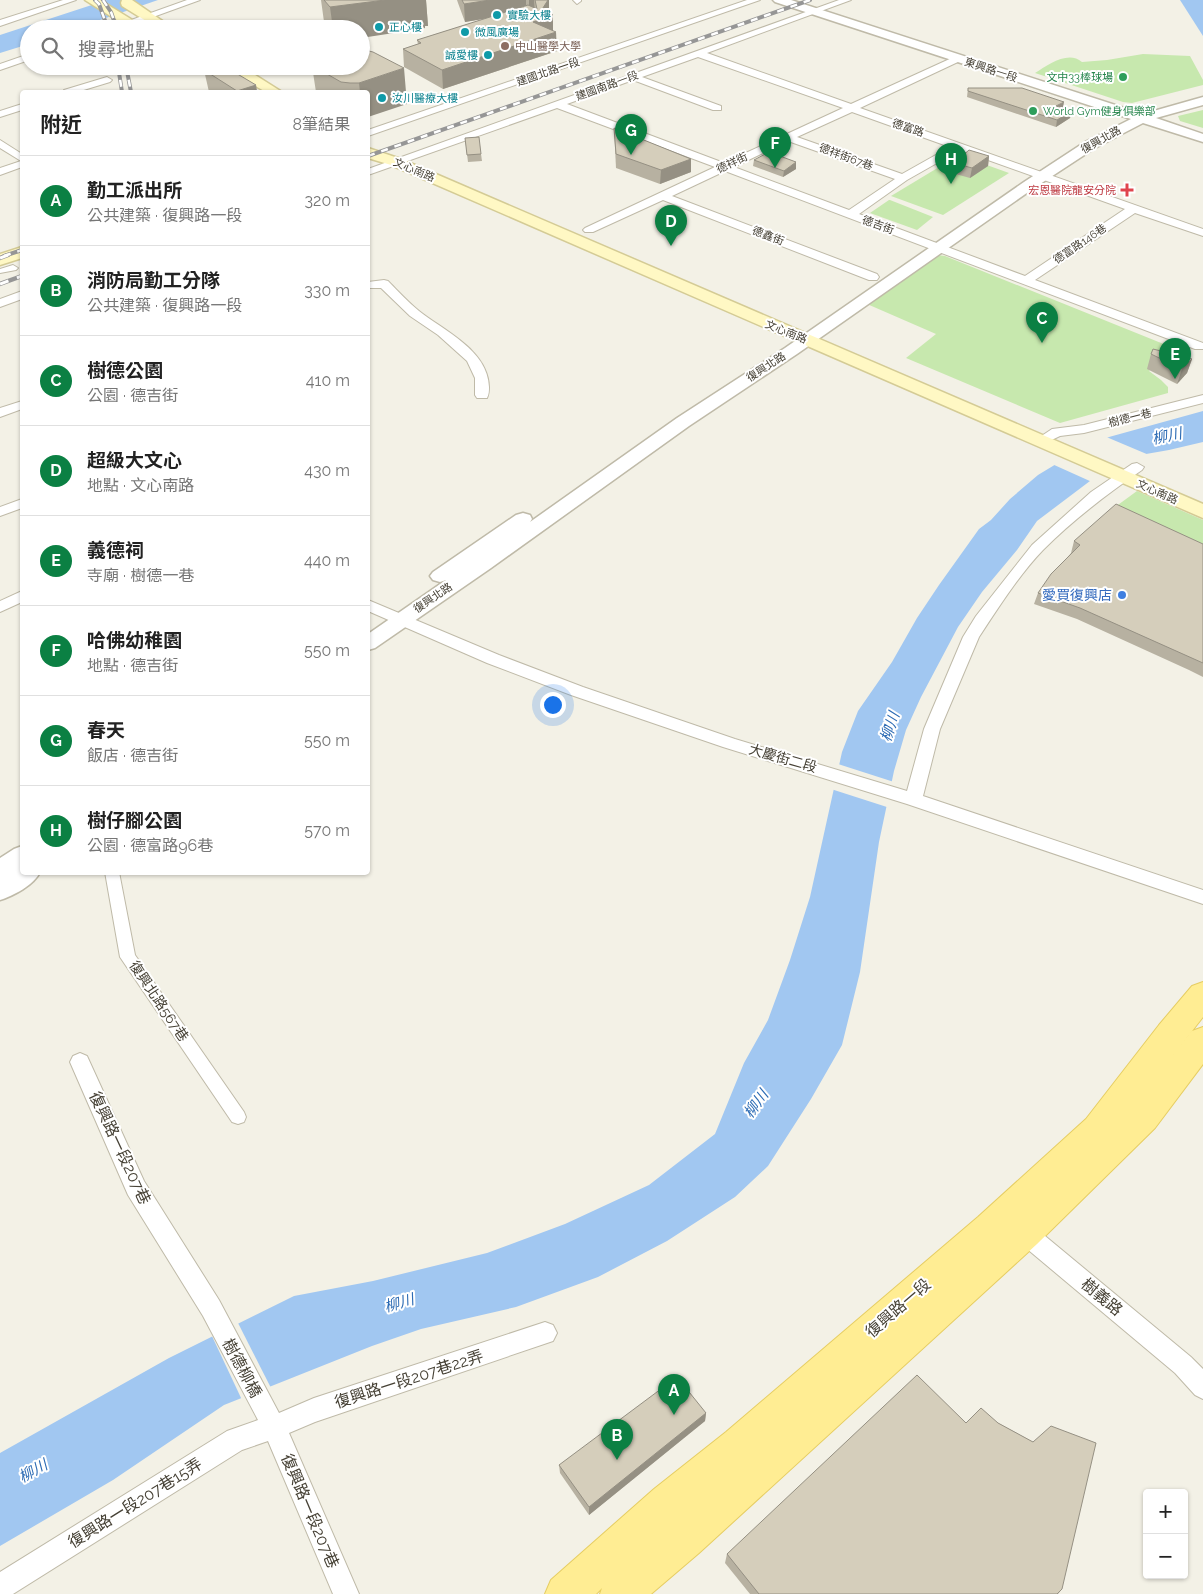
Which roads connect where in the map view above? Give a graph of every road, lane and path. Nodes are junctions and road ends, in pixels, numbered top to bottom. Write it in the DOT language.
graph roads {
  1 [pos="72,0"];
  2 [pos="91,0"];
  3 [pos="123,0"];
  4 [pos="196,0"];
  5 [pos="738,0"];
  6 [pos="756,0"];
  7 [pos="779,0"];
  8 [pos="847,0"];
  9 [pos="814,12"];
  10 [pos="148,16"];
  11 [pos="126,20"];
  12 [pos="142,20"];
  13 [pos="154,20"];
  14 [pos="2,21"];
  15 [pos="697,53"];
  16 [pos="957,59"];
  17 [pos="20,60"];
  18 [pos="0,67"];
  19 [pos="220,75"];
  20 [pos="246,75"];
  21 [pos="634,77"];
  22 [pos="107,80"];
  23 [pos="74,90"];
  24 [pos="246,90"];
  25 [pos="272,90"];
  26 [pos="1203,95"];
  27 [pos="1203,101"];
  28 [pos="557,104"];
  29 [pos="20,108"];
  30 [pos="716,108"];
  31 [pos="850,108"];
  32 [pos="0,114"];
  33 [pos="1137,116"];
  34 [pos="370,125"];
  35 [pos="370,132"];
  36 [pos="788,138"];
  37 [pos="1203,138"];
  38 [pos="370,142"];
  39 [pos="0,143"];
  40 [pos="959,146"];
  41 [pos="370,154"];
  42 [pos="415,155"];
  43 [pos="20,157"];
  44 [pos="396,162"];
  45 [pos="20,165"];
  46 [pos="725,167"];
  47 [pos="370,171"];
  48 [pos="0,172"];
  49 [pos="1036,174"];
  50 [pos="904,178"];
  51 [pos="663,196"];
  52 [pos="1134,208"];
  53 [pos="851,214"];
  54 [pos="589,230"];
  55 [pos="1203,233"];
  56 [pos="20,243"];
  57 [pos="932,245"];
  58 [pos="0,250"];
  59 [pos="20,254"];
  60 [pos="5,266"];
  61 [pos="873,277"];
  62 [pos="1026,281"];
  63 [pos="370,285"];
  64 [pos="20,296"];
  65 [pos="0,303"];
  66 [pos="807,332"];
  67 [pos="1199,346"];
  68 [pos="482,395"];
  69 [pos="1203,399"];
  70 [pos="20,406"];
  71 [pos="0,413"];
  72 [pos="1049,436"];
  73 [pos="1125,470"];
  74 [pos="1203,495"];
  75 [pos="20,504"];
  76 [pos="0,512"];
  77 [pos="1203,512"];
  78 [pos="20,597"];
  79 [pos="370,606"];
  80 [pos="0,607"];
  81 [pos="395,616"];
  82 [pos="370,625"];
  83 [pos="370,641"];
  84 [pos="909,798"];
  85 [pos="20,856"];
  86 [pos="0,870"];
  87 [pos="24,875"];
  88 [pos="113,875"];
  89 [pos="0,891"];
  90 [pos="1203,897"];
  91 [pos="1203,995"];
  92 [pos="1203,1040"];
  93 [pos="80,1062"];
  94 [pos="238,1117"];
  95 [pos="990,1228"];
  96 [pos="1025,1233"];
  97 [pos="211,1308"];
  98 [pos="545,1333"];
  99 [pos="1203,1386"];
  100 [pos="274,1427"];
  101 [pos="0,1587"];
  102 [pos="346,1594"];
  103 [pos="565,1594"];
  104 [pos="620,1594"];
  1 -- 14 [label="street"];
  2 -- 11 [label="main road"];
  3 -- 10 [label="main road"];
  4 -- 10 [label="street"];
  5 -- 34 [label="street, 建國北路一段"];
  6 -- 35 [label="street, 建國北路一段"];
  7 -- 9 [label="street, 東興路一段"];
  8 -- 9 [label="street, 建國南路一段"];
  9 -- 15 [label="street, 建國南路一段"];
  9 -- 16 [label="street, 東興路一段"];
  10 -- 12 [label="street"];
  10 -- 13 [label="main road"];
  15 -- 21 [label="street, 建國南路一段"];
  15 -- 31 [label="street, 德富路"];
  16 -- 31 [label="street, 德祥街"];
  16 -- 33 [label="street, 東興路一段"];
  17 -- 18 [label="street"];
  19 -- 24 [label="main road"];
  20 -- 25 [label="main road"];
  21 -- 28 [label="street, 建國南路一段"];
  21 -- 30 [label="street"];
  22 -- 23 [label="street"];
  26 -- 33 [label="street, 復興北路"];
  27 -- 33 [label="street, 復興北路"];
  28 -- 42 [label="street, 建國南路一段"];
  28 -- 46 [label="street, 德吉街"];
  29 -- 32 [label="street"];
  31 -- 36 [label="street, 德祥街"];
  31 -- 40 [label="street, 德富路"];
  33 -- 37 [label="street, 東興路一段"];
  33 -- 49 [label="street, 復興北路"];
  36 -- 46 [label="street, 德祥街"];
  36 -- 50 [label="street, 德祥街67巷"];
  38 -- 42 [label="main road, 文心南路"];
  39 -- 43 [label="street"];
  40 -- 49 [label="street, 德富路"];
  40 -- 50 [label="street"];
  41 -- 44 [label="main road, 文心南路"];
  42 -- 44 [label="street, 建國南路一段"];
  42 -- 54 [label="main road, 文心南路"];
  44 -- 47 [label="street, 建國南路一段"];
  44 -- 66 [label="main road, 文心南路"];
  45 -- 48 [label="street"];
  46 -- 51 [label="street, 德祥街"];
  46 -- 53 [label="street, 德吉街"];
  49 -- 52 [label="street, 德富路"];
  49 -- 57 [label="street, 復興北路"];
  50 -- 53 [label="street"];
  51 -- 54 [label="street, 德祥街"];
  51 -- 61 [label="street, 德鑫街"];
  52 -- 55 [label="street, 德富路"];
  52 -- 62 [label="street, 德富路146巷"];
  53 -- 57 [label="street, 德吉街"];
  54 -- 66 [label="main road, 文心南路"];
  56 -- 58 [label="main road"];
  57 -- 61 [label="street, 復興北路"];
  57 -- 62 [label="street, 德吉街"];
  57 -- 66 [label="street, 復興北路"];
  59 -- 60 [label="main road"];
  61 -- 66 [label="street, 復興北路"];
  62 -- 67 [label="street, 德吉街"];
  63 -- 68 [label="street"];
  64 -- 65 [label="street"];
  66 -- 72 [label="main road, 文心南路"];
  66 -- 81 [label="street, 復興北路"];
  69 -- 72 [label="street, 樹德一巷"];
  70 -- 71 [label="street"];
  72 -- 73 [label="main road, 文心南路"];
  73 -- 74 [label="main road, 文心南路"];
  73 -- 77 [label="main road, 文心南路"];
  73 -- 84 [label="street"];
  75 -- 76 [label="street"];
  78 -- 80 [label="street"];
  79 -- 81 [label="street, 大慶街二段"];
  81 -- 82 [label="street, 復興北路"];
  81 -- 83 [label="street, 復興北路"];
  81 -- 84 [label="street, 大慶街二段"];
  84 -- 90 [label="street, 大慶街二段"];
  85 -- 86 [label="street"];
  87 -- 89 [label="street"];
  88 -- 94 [label="street, 復興北路567巷"];
  91 -- 95 [label="main road, 復興路一段"];
  92 -- 96 [label="main road, 復興路一段"];
  93 -- 97 [label="street, 復興路一段207巷"];
  95 -- 96 [label="street"];
  95 -- 103 [label="main road, 復興路一段"];
  96 -- 99 [label="street, 樹義路"];
  96 -- 104 [label="main road, 復興路一段"];
  97 -- 100 [label="street, 樹德柳橋"];
  98 -- 100 [label="street, 復興路一段207巷22弄"];
  100 -- 101 [label="street, 復興路一段207巷15弄"];
  100 -- 102 [label="street, 復興路一段207巷"];
}
